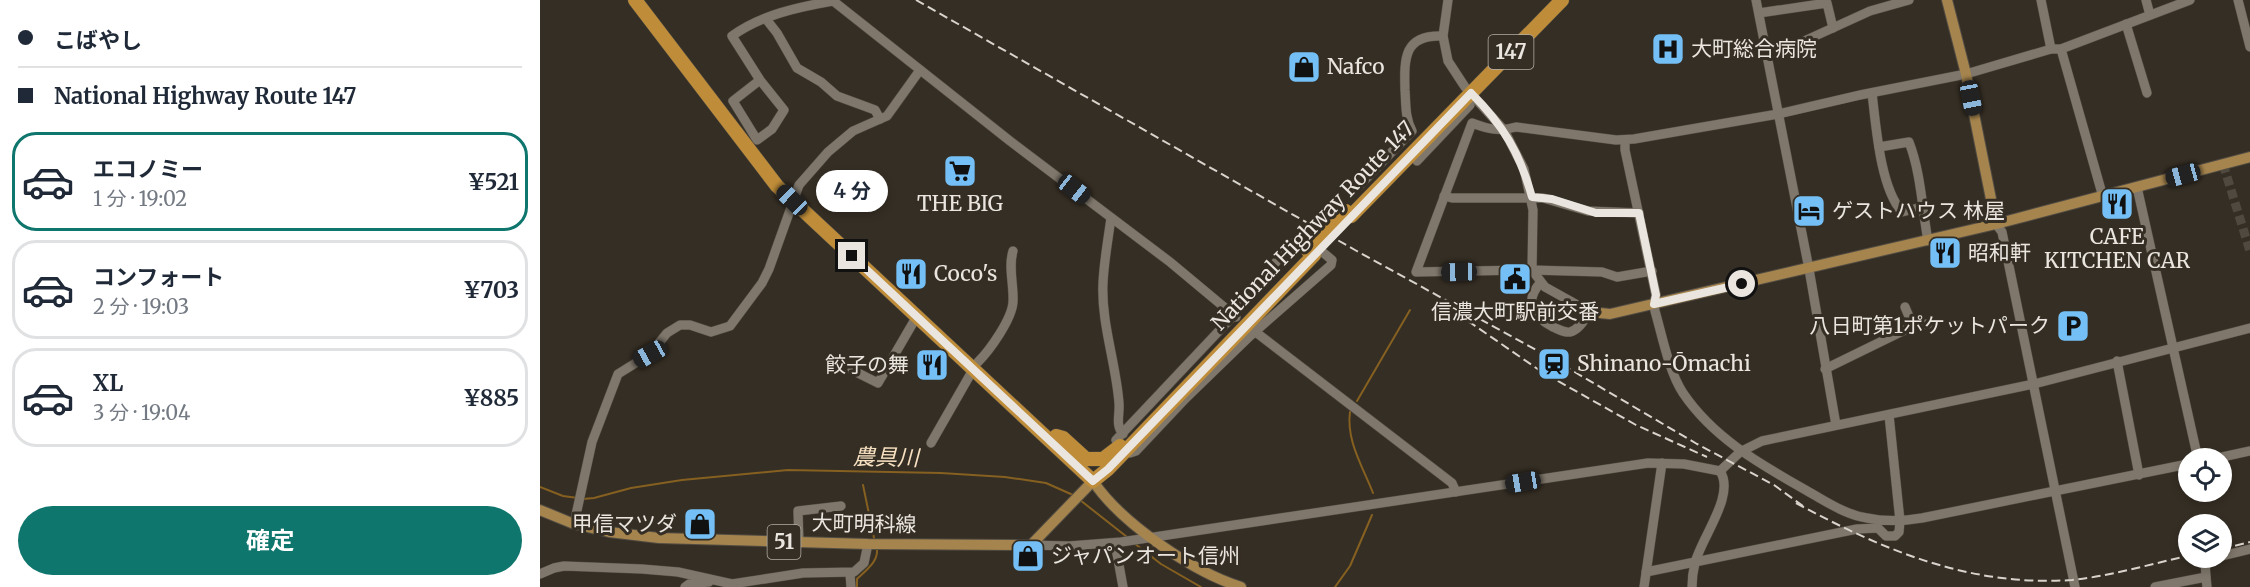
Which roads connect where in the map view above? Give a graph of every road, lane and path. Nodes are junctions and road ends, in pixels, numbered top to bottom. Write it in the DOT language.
graph roads {
  1 [pos="635,0"];
  2 [pos="645,0"];
  3 [pos="832,0"];
  4 [pos="1448,0"];
  5 [pos="1550,0"];
  6 [pos="1562,0"];
  7 [pos="1756,0"];
  8 [pos="1909,0"];
  9 [pos="1947,0"];
  10 [pos="2041,0"];
  11 [pos="2146,0"];
  12 [pos="2190,0"];
  13 [pos="2238,0"];
  14 [pos="1759,13"];
  15 [pos="2150,15"];
  16 [pos="766,19"];
  17 [pos="2126,24"];
  18 [pos="1833,28"];
  19 [pos="1443,36"];
  20 [pos="2249,40"];
  21 [pos="2056,49"];
  22 [pos="1766,50"];
  23 [pos="920,70"];
  24 [pos="1966,74"];
  25 [pos="760,80"];
  26 [pos="1468,90"];
  27 [pos="1872,93"];
  28 [pos="2146,93"];
  29 [pos="1778,114"];
  30 [pos="880,119"];
  31 [pos="1504,130"];
  32 [pos="1625,140"];
  33 [pos="1879,147"];
  34 [pos="2250,157"];
  35 [pos="1417,161"];
  36 [pos="1359,186"];
  37 [pos="2137,187"];
  38 [pos="1444,196"];
  39 [pos="794,197"];
  40 [pos="1532,197"];
  41 [pos="2103,197"];
  42 [pos="1922,207"];
  43 [pos="1639,213"];
  44 [pos="1111,218"];
  45 [pos="1996,224"];
  46 [pos="1928,241"];
  47 [pos="1013,251"];
  48 [pos="1809,269"];
  49 [pos="1532,270"];
  50 [pos="1652,271"];
  51 [pos="1540,283"];
  52 [pos="1654,304"];
  53 [pos="1905,307"];
  54 [pos="1590,312"];
  55 [pos="917,316"];
  56 [pos="1235,316"];
  57 [pos="1934,322"];
  58 [pos="1913,326"];
  59 [pos="2250,328"];
  60 [pos="1253,330"];
  61 [pos="2174,348"];
  62 [pos="2117,361"];
  63 [pos="976,365"];
  64 [pos="1825,369"];
  65 [pos="852,370"];
  66 [pos="2034,384"];
  67 [pos="1889,415"];
  68 [pos="1836,425"];
  69 [pos="1056,436"];
  70 [pos="931,443"];
  71 [pos="1123,444"];
  72 [pos="2196,448"];
  73 [pos="2250,451"];
  74 [pos="1740,452"];
  75 [pos="2232,455"];
  76 [pos="1662,463"];
  77 [pos="2178,466"];
  78 [pos="1720,471"];
  79 [pos="2139,475"];
  80 [pos="1088,485"];
  81 [pos="2055,491"];
  82 [pos="1456,492"];
  83 [pos="842,506"];
  84 [pos="540,510"];
  85 [pos="1900,521"];
  86 [pos="574,524"];
  87 [pos="1148,538"];
  88 [pos="799,542"];
  89 [pos="1119,542"];
  90 [pos="868,544"];
  91 [pos="1031,545"];
  92 [pos="2250,549"];
  93 [pos="2232,554"];
  94 [pos="1695,562"];
  95 [pos="1646,572"];
  96 [pos="540,574"];
  97 [pos="850,574"];
  98 [pos="711,581"];
  99 [pos="2206,582"];
  100 [pos="685,587"];
  101 [pos="851,587"];
  102 [pos="1123,587"];
  103 [pos="1241,587"];
  104 [pos="1644,587"];
  105 [pos="1692,587"];
  106 [pos="2075,587"];
  107 [pos="2154,587"];
  1 -- 39 [label="highway, 147"];
  2 -- 39 [label="highway, 147"];
  3 -- 16 [label="street"];
  3 -- 23 [label="street"];
  4 -- 19 [label="street"];
  5 -- 26 [label="highway, National Highway Route 147 / 147"];
  6 -- 26 [label="highway, National Highway Route 147 / 147"];
  7 -- 14 [label="street"];
  8 -- 18 [label="street"];
  9 -- 24 [label="main road"];
  10 -- 21 [label="street"];
  11 -- 15 [label="street"];
  12 -- 15 [label="street"];
  13 -- 20 [label="street"];
  14 -- 18 [label="street"];
  14 -- 22 [label="street"];
  15 -- 17 [label="street"];
  16 -- 25 [label="street"];
  16 -- 30 [label="street"];
  17 -- 21 [label="street"];
  17 -- 28 [label="street"];
  18 -- 22 [label="street"];
  19 -- 26 [label="street"];
  19 -- 36 [label="street"];
  21 -- 24 [label="street"];
  21 -- 41 [label="street"];
  22 -- 29 [label="street"];
  23 -- 30 [label="street"];
  23 -- 44 [label="street"];
  24 -- 27 [label="street"];
  24 -- 45 [label="main road"];
  25 -- 25 [label="street"];
  26 -- 31 [label="street"];
  26 -- 35 [label="street"];
  26 -- 71 [label="highway, National Highway Route 147 / 147"];
  27 -- 29 [label="street"];
  27 -- 33 [label="street"];
  29 -- 32 [label="street"];
  29 -- 48 [label="street"];
  30 -- 39 [label="street"];
  31 -- 32 [label="street"];
  31 -- 38 [label="street"];
  31 -- 40 [label="street"];
  32 -- 43 [label="street"];
  33 -- 42 [label="street"];
  33 -- 42 [label="street"];
  34 -- 37 [label="main road"];
  37 -- 41 [label="main road"];
  37 -- 61 [label="street"];
  38 -- 40 [label="street"];
  38 -- 49 [label="street"];
  39 -- 55 [label="highway, 147"];
  39 -- 63 [label="highway, 147"];
  39 -- 86 [label="street"];
  40 -- 43 [label="street"];
  40 -- 49 [label="street"];
  41 -- 45 [label="main road"];
  42 -- 46 [label="street"];
  43 -- 50 [label="street"];
  44 -- 56 [label="street"];
  44 -- 71 [label="street"];
  45 -- 46 [label="main road"];
  45 -- 66 [label="street"];
  46 -- 48 [label="main road"];
  47 -- 63 [label="street"];
  48 -- 52 [label="main road"];
  48 -- 64 [label="street"];
  49 -- 50 [label="street"];
  49 -- 51 [label="street"];
  50 -- 52 [label="street"];
  51 -- 54 [label="street"];
  51 -- 54 [label="street"];
  52 -- 54 [label="main road"];
  52 -- 74 [label="street"];
  53 -- 58 [label="street"];
  55 -- 63 [label="highway, 147"];
  55 -- 65 [label="street"];
  56 -- 60 [label="street"];
  56 -- 71 [label="street"];
  57 -- 58 [label="street"];
  58 -- 64 [label="street"];
  59 -- 61 [label="street"];
  60 -- 71 [label="street"];
  60 -- 82 [label="street"];
  61 -- 62 [label="street"];
  61 -- 72 [label="street"];
  62 -- 66 [label="street"];
  62 -- 79 [label="street"];
  63 -- 69 [label="highway, 147"];
  63 -- 70 [label="street"];
  63 -- 80 [label="highway, 147"];
  64 -- 68 [label="street"];
  66 -- 67 [label="street"];
  66 -- 81 [label="street"];
  67 -- 68 [label="street"];
  67 -- 85 [label="street"];
  68 -- 74 [label="street"];
  69 -- 71 [label="highway, 147"];
  69 -- 80 [label="highway, 147"];
  71 -- 80 [label="highway, National Highway Route 147 / 147"];
  73 -- 75 [label="street"];
  74 -- 78 [label="street"];
  74 -- 85 [label="street"];
  76 -- 78 [label="street"];
  76 -- 82 [label="street"];
  76 -- 95 [label="street"];
  77 -- 79 [label="street"];
  78 -- 94 [label="street"];
  79 -- 81 [label="street"];
  80 -- 87 [label="main road"];
  80 -- 91 [label="main road"];
  81 -- 85 [label="street"];
  81 -- 106 [label="street"];
  82 -- 87 [label="street"];
  83 -- 88 [label="street"];
  84 -- 86 [label="main road, 大町明科線 / 51"];
  85 -- 94 [label="street"];
  86 -- 88 [label="main road, 大町明科線 / 51"];
  87 -- 89 [label="street"];
  87 -- 103 [label="main road"];
  88 -- 90 [label="main road, 大町明科線 / 51"];
  89 -- 91 [label="street"];
  89 -- 102 [label="street"];
  90 -- 91 [label="main road, 大町明科線 / 51"];
  90 -- 97 [label="street"];
  92 -- 93 [label="street"];
  94 -- 95 [label="street"];
  94 -- 105 [label="street"];
  95 -- 104 [label="street"];
  96 -- 98 [label="street"];
  97 -- 98 [label="street"];
  97 -- 101 [label="street"];
  98 -- 100 [label="street"];
  99 -- 107 [label="street"];
}
